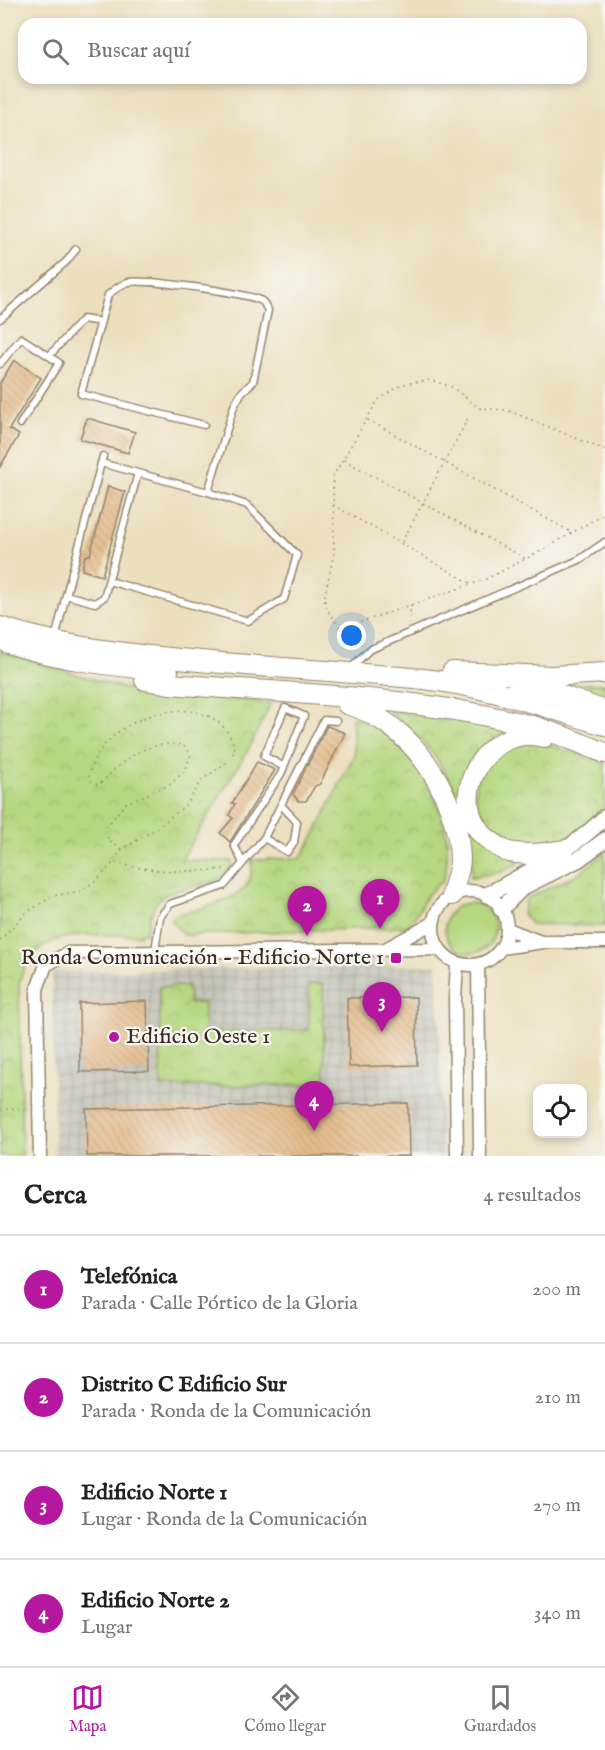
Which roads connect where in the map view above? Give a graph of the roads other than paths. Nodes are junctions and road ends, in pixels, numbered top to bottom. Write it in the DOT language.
graph roads {
  1 [pos="76,249"];
  2 [pos="0,319"];
  3 [pos="101,322"];
  4 [pos="49,356"];
  5 [pos="0,364"];
  6 [pos="20,424"];
  7 [pos="204,425"];
  8 [pos="138,473"];
  9 [pos="208,492"];
  10 [pos="605,542"];
  11 [pos="109,581"];
  12 [pos="66,595"];
  13 [pos="0,627"];
  14 [pos="0,641"];
  15 [pos="49,648"];
  16 [pos="355,664"];
  17 [pos="236,665"];
  18 [pos="465,673"];
  19 [pos="605,674"];
  20 [pos="324,697"];
  21 [pos="605,711"];
  22 [pos="336,721"];
  23 [pos="605,725"];
  24 [pos="605,737"];
  25 [pos="605,753"];
  26 [pos="284,767"];
  27 [pos="282,806"];
  28 [pos="605,817"];
  29 [pos="264,838"];
  30 [pos="605,840"];
  31 [pos="564,850"];
  32 [pos="242,866"];
  33 [pos="452,895"];
  34 [pos="487,895"];
  35 [pos="501,909"];
  36 [pos="433,923"];
  37 [pos="508,929"];
  38 [pos="543,942"];
  39 [pos="605,942"];
  40 [pos="501,948"];
  41 [pos="438,949"];
  42 [pos="384,950"];
  43 [pos="155,951"];
  44 [pos="457,963"];
  45 [pos="478,964"];
  46 [pos="40,1156"];
  47 [pos="458,1156"];
  48 [pos="480,1156"];
  1 -- 2 [label="lane"];
  3 -- 4 [label="lane"];
  3 -- 7 [label="lane"];
  3 -- 9 [label="lane"];
  4 -- 5 [label="lane"];
  4 -- 6 [label="lane"];
  8 -- 9 [label="lane"];
  8 -- 11 [label="lane"];
  8 -- 12 [label="lane"];
  9 -- 11 [label="lane"];
  10 -- 16 [label="lane"];
  11 -- 12 [label="lane"];
  12 -- 15 [label="lane"];
  13 -- 15 [label="highway"];
  14 -- 15 [label="highway"];
  15 -- 17 [label="highway"];
  15 -- 20 [label="highway"];
  15 -- 24 [label="highway"];
  16 -- 17 [label="highway"];
  16 -- 18 [label="highway"];
  17 -- 23 [label="highway"];
  18 -- 19 [label="highway"];
  18 -- 21 [label="highway"];
  20 -- 25 [label="highway"];
  20 -- 33 [label="highway"];
  22 -- 27 [label="lane"];
  25 -- 31 [label="highway"];
  26 -- 26 [label="lane"];
  26 -- 32 [label="lane"];
  27 -- 29 [label="lane"];
  27 -- 29 [label="lane"];
  28 -- 31 [label="street"];
  29 -- 32 [label="lane"];
  30 -- 35 [label="street"];
  31 -- 34 [label="street"];
  32 -- 43 [label="lane"];
  33 -- 34 [label="street"];
  33 -- 36 [label="street"];
  34 -- 35 [label="street"];
  35 -- 37 [label="street"];
  36 -- 41 [label="street"];
  36 -- 42 [label="street"];
  37 -- 38 [label="street"];
  37 -- 40 [label="street"];
  38 -- 39 [label="street"];
  38 -- 40 [label="street"];
  40 -- 45 [label="street"];
  41 -- 42 [label="street"];
  41 -- 44 [label="street"];
  42 -- 43 [label="street"];
  43 -- 46 [label="street"];
  44 -- 45 [label="street"];
  44 -- 47 [label="street"];
  45 -- 48 [label="street"];
}
